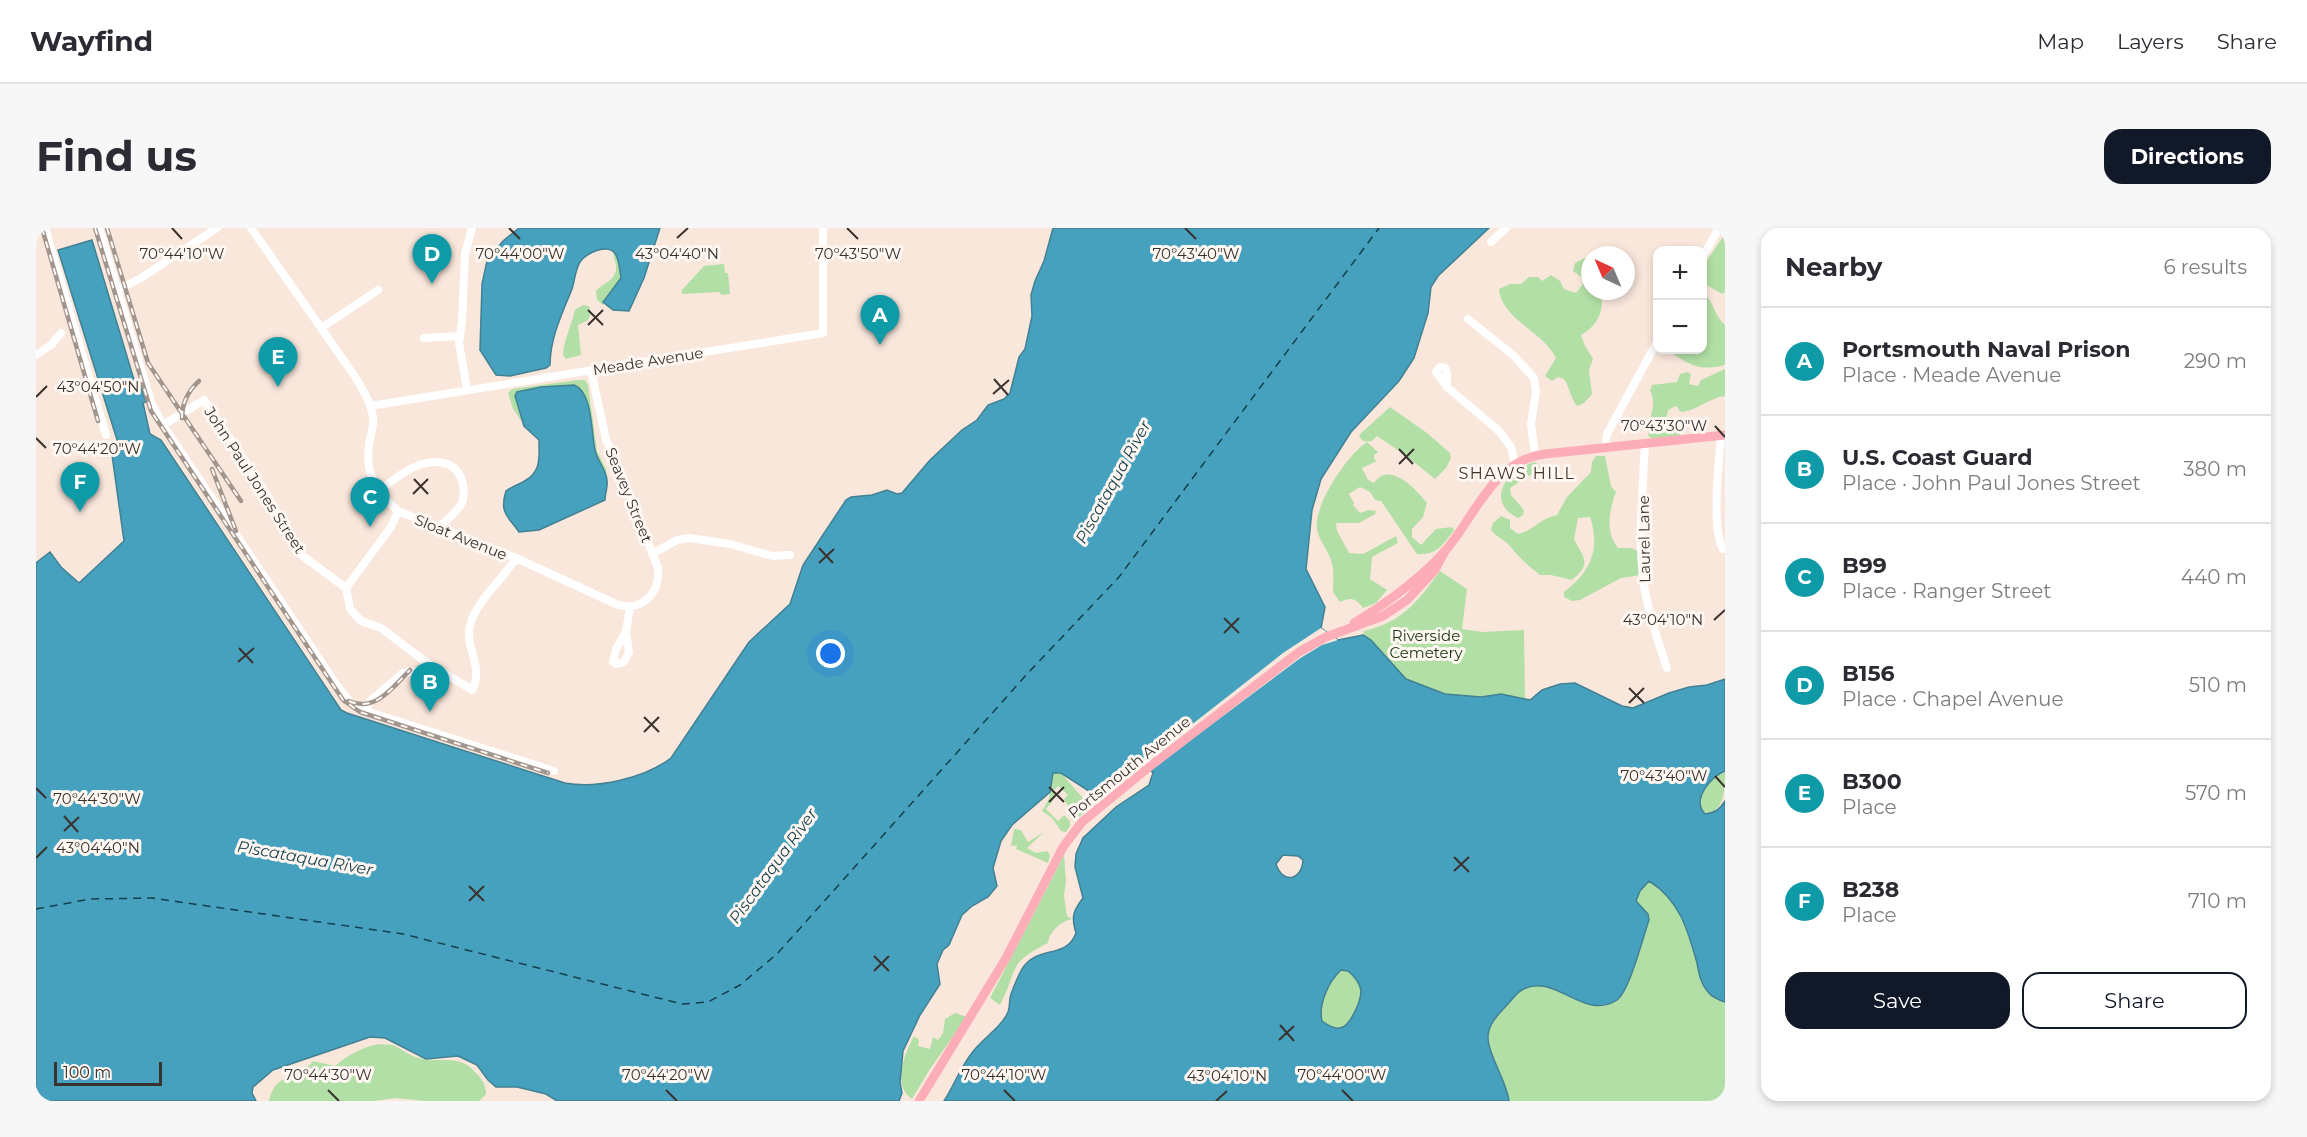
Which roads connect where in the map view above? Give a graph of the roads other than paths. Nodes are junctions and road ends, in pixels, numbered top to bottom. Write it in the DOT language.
graph roads {
  1 [pos="45,228"];
  2 [pos="99,228"];
  3 [pos="217,228"];
  4 [pos="251,228"];
  5 [pos="472,228"];
  6 [pos="823,228"];
  7 [pos="1506,228"];
  8 [pos="1719,228"];
  9 [pos="1491,242"];
  10 [pos="1707,249"];
  11 [pos="118,290"];
  12 [pos="378,290"];
  13 [pos="1468,319"];
  14 [pos="321,328"];
  15 [pos="61,333"];
  16 [pos="459,336"];
  17 [pos="424,338"];
  18 [pos="1653,349"];
  19 [pos="36,355"];
  20 [pos="591,370"];
  21 [pos="1447,387"];
  22 [pos="466,389"];
  23 [pos="370,406"];
  24 [pos="163,425"];
  25 [pos="106,435"];
  26 [pos="1723,435"];
  27 [pos="1645,443"];
  28 [pos="1605,448"];
  29 [pos="1535,455"];
  30 [pos="1515,464"];
  31 [pos="378,492"];
  32 [pos="398,512"];
  33 [pos="439,527"];
  34 [pos="1723,549"];
  35 [pos="652,554"];
  36 [pos="790,555"];
  37 [pos="516,558"];
  38 [pos="346,588"];
  39 [pos="630,607"];
  40 [pos="626,632"];
  41 [pos="1666,668"];
  42 [pos="437,669"];
  43 [pos="366,711"];
  44 [pos="554,771"];
  45 [pos="919,1101"];
  1 -- 25 [label="street"];
  2 -- 11 [label="street"];
  3 -- 11 [label="street"];
  4 -- 14 [label="street, Sloat Avenue"];
  5 -- 16 [label="street"];
  6 -- 20 [label="street, Meade Avenue"];
  7 -- 9 [label="street"];
  8 -- 10 [label="street"];
  11 -- 24 [label="street"];
  12 -- 14 [label="street"];
  13 -- 29 [label="street"];
  14 -- 23 [label="street, Sloat Avenue"];
  15 -- 19 [label="street"];
  16 -- 17 [label="street"];
  16 -- 22 [label="street"];
  18 -- 28 [label="street"];
  20 -- 22 [label="street, Meade Avenue"];
  20 -- 35 [label="street, Seavey Street"];
  21 -- 30 [label="street"];
  22 -- 23 [label="street, Meade Avenue"];
  23 -- 31 [label="street, Sloat Avenue"];
  24 -- 38 [label="street, John Paul Jones Street"];
  24 -- 43 [label="street"];
  26 -- 27 [label="main road, Portsmouth Avenue"];
  26 -- 34 [label="street"];
  27 -- 28 [label="main road, Portsmouth Avenue"];
  27 -- 41 [label="street, Laurel Lane"];
  28 -- 29 [label="main road, Portsmouth Avenue"];
  29 -- 30 [label="main road, Portsmouth Avenue"];
  30 -- 45 [label="main road, Portsmouth Avenue"];
  31 -- 32 [label="street, Sloat Avenue"];
  31 -- 33 [label="street"];
  32 -- 33 [label="street, Sloat Avenue"];
  32 -- 38 [label="street"];
  33 -- 37 [label="street, Sloat Avenue"];
  35 -- 36 [label="street"];
  35 -- 39 [label="street, Seavey Street"];
  37 -- 39 [label="street, Sloat Avenue"];
  37 -- 42 [label="street"];
  38 -- 42 [label="street"];
  39 -- 40 [label="street"];
  42 -- 43 [label="street"];
  43 -- 44 [label="street"];
}
